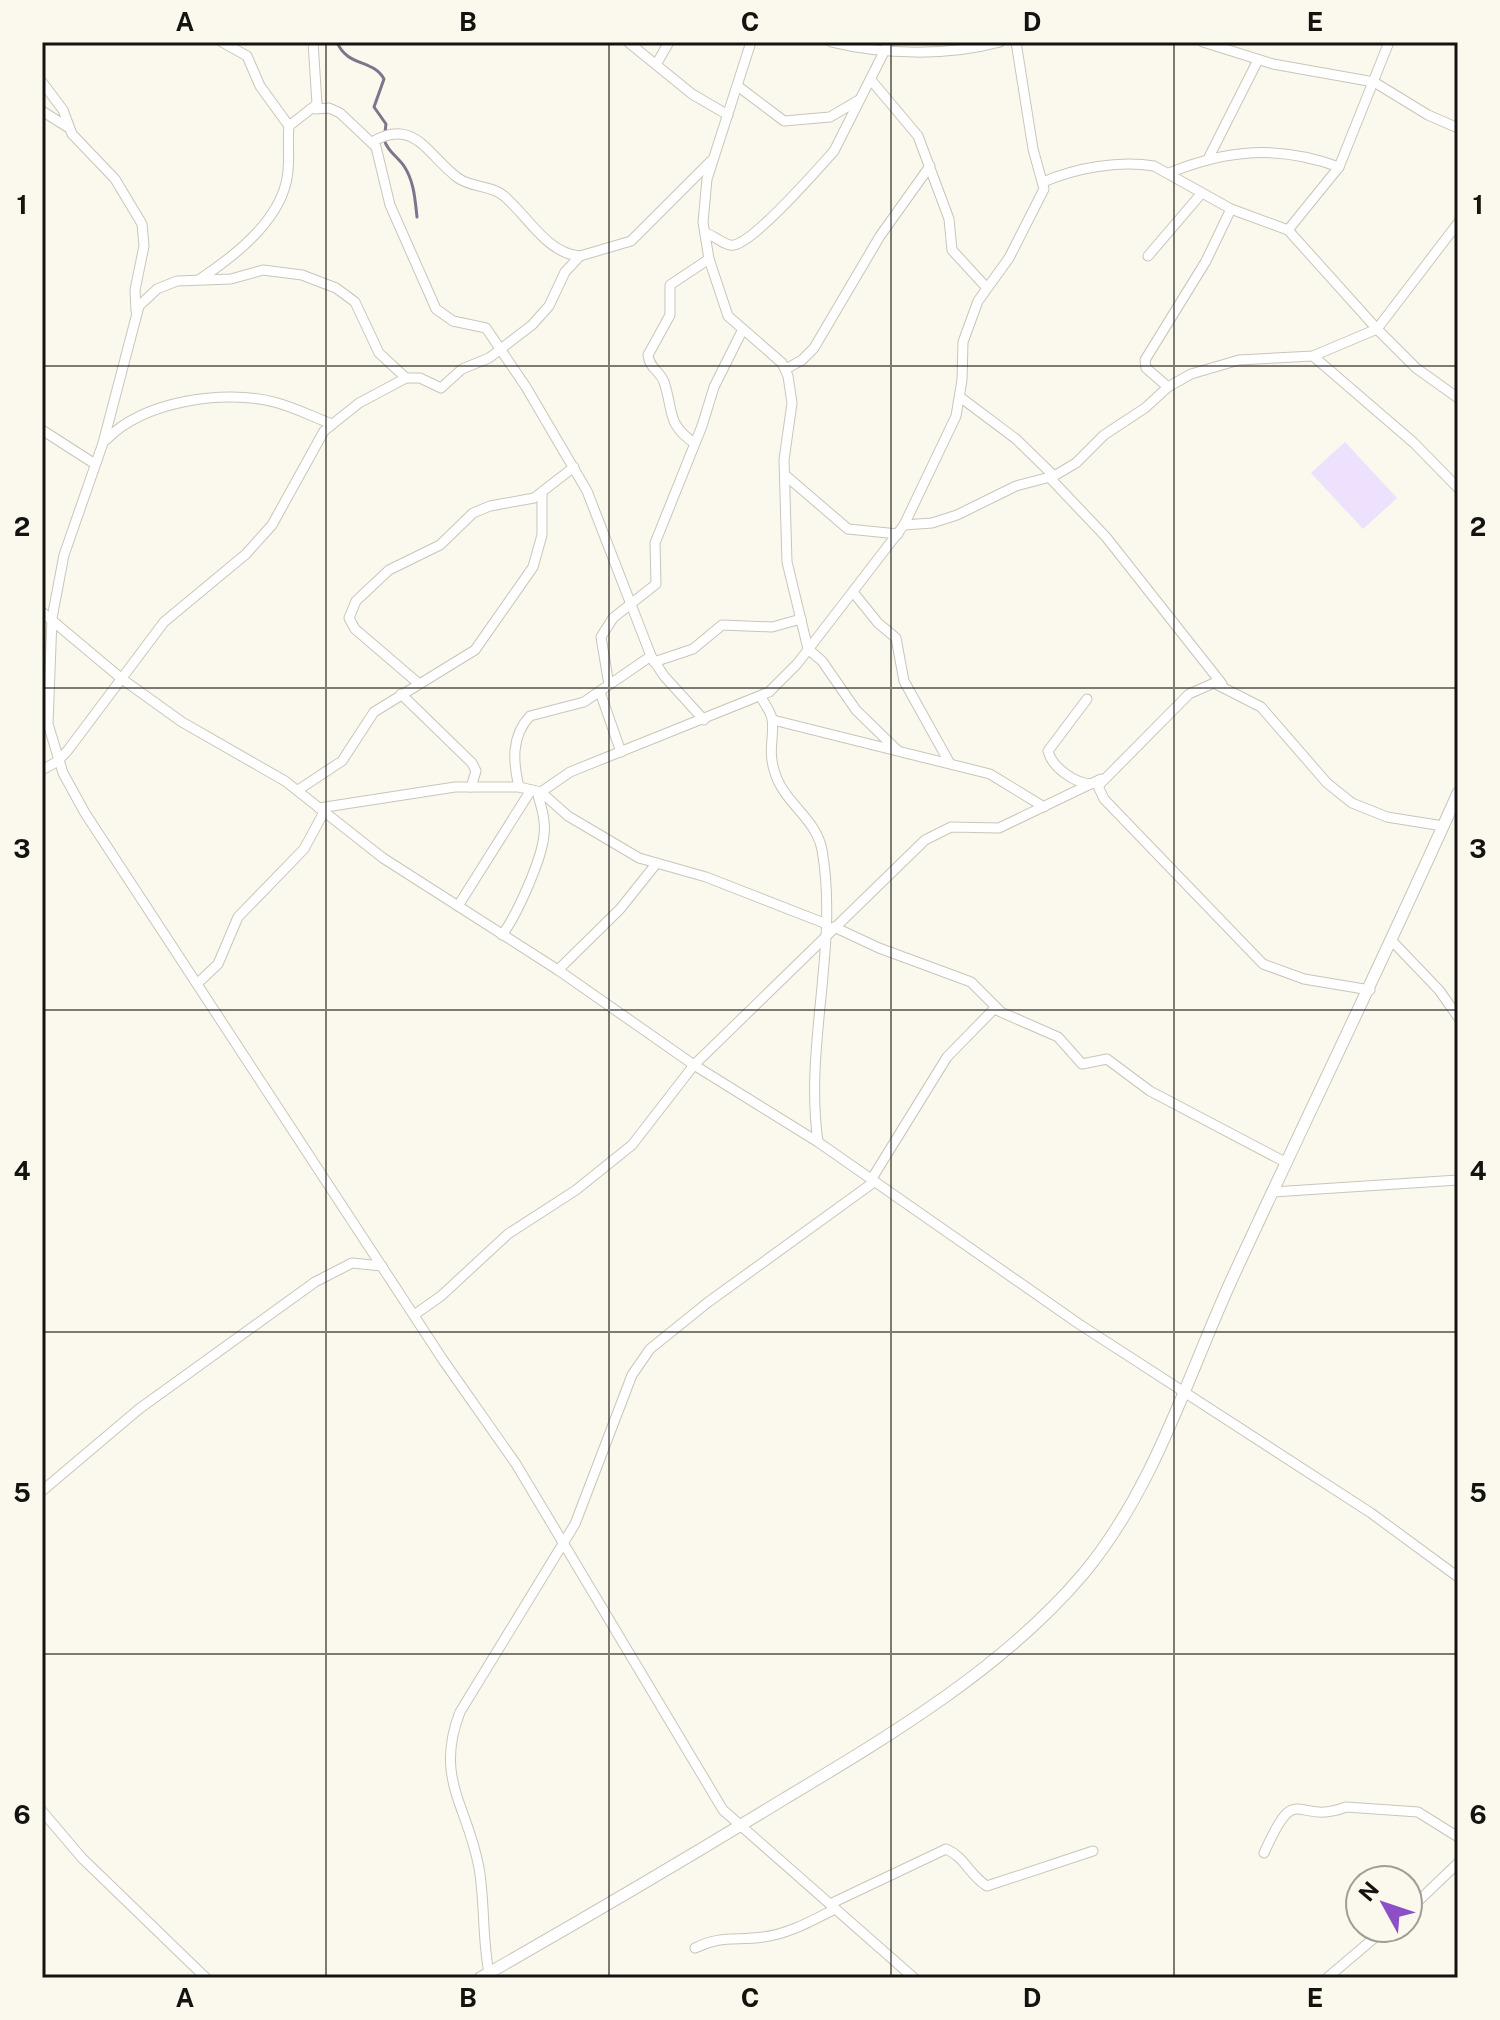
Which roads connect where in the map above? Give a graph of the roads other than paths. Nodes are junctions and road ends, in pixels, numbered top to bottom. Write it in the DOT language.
graph roads {
  1 [pos="222,42"];
  2 [pos="313,42"];
  3 [pos="628,42"];
  4 [pos="669,42"];
  5 [pos="751,42"];
  6 [pos="831,42"];
  7 [pos="1000,42"];
  8 [pos="1016,42"];
  9 [pos="1203,42"];
  10 [pos="1389,42"];
  11 [pos="888,46"];
  12 [pos="1258,60"];
  13 [pos="657,63"];
  14 [pos="871,80"];
  15 [pos="42,82"];
  16 [pos="1374,82"];
  17 [pos="739,87"];
  18 [pos="861,99"];
  19 [pos="315,109"];
  20 [pos="42,111"];
  21 [pos="728,115"];
  22 [pos="289,126"];
  23 [pos="69,128"];
  24 [pos="1458,128"];
  25 [pos="372,142"];
  26 [pos="1209,157"];
  27 [pos="711,161"];
  28 [pos="930,166"];
  29 [pos="1339,167"];
  30 [pos="1169,173"];
  31 [pos="1043,182"];
  32 [pos="1201,194"];
  33 [pos="1231,209"];
  34 [pos="1458,223"];
  35 [pos="1288,230"];
  36 [pos="705,233"];
  37 [pos="580,256"];
  38 [pos="1148,256"];
  39 [pos="709,259"];
  40 [pos="199,280"];
  41 [pos="986,287"];
  42 [pos="136,314"];
  43 [pos="1377,329"];
  44 [pos="742,331"];
  45 [pos="501,348"];
  46 [pos="1313,356"];
  47 [pos="786,369"];
  48 [pos="406,378"];
  49 [pos="1168,387"];
  50 [pos="960,397"];
  51 [pos="1458,398"];
  52 [pos="332,424"];
  53 [pos="42,430"];
  54 [pos="103,443"];
  55 [pos="694,443"];
  56 [pos="95,464"];
  57 [pos="574,467"];
  58 [pos="785,475"];
  59 [pos="1052,477"];
  60 [pos="1458,488"];
  61 [pos="542,494"];
  62 [pos="901,529"];
  63 [pos="853,592"];
  64 [pos="631,604"];
  65 [pos="42,612"];
  66 [pos="52,618"];
  67 [pos="801,619"];
  68 [pos="808,649"];
  69 [pos="652,659"];
  70 [pos="122,679"];
  71 [pos="418,683"];
  72 [pos="1222,684"];
  73 [pos="609,685"];
  74 [pos="600,692"];
  75 [pos="401,694"];
  76 [pos="761,697"];
  77 [pos="1087,699"];
  78 [pos="704,720"];
  79 [pos="773,720"];
  80 [pos="897,750"];
  81 [pos="621,752"];
  82 [pos="58,761"];
  83 [pos="949,762"];
  84 [pos="42,770"];
  85 [pos="1101,779"];
  86 [pos="1091,784"];
  87 [pos="471,787"];
  88 [pos="519,787"];
  89 [pos="298,790"];
  90 [pos="536,791"];
  91 [pos="1458,793"];
  92 [pos="1044,807"];
  93 [pos="321,810"];
  94 [pos="1443,826"];
  95 [pos="656,864"];
  96 [pos="458,906"];
  97 [pos="829,925"];
  98 [pos="502,935"];
  99 [pos="823,939"];
  100 [pos="1392,941"];
  101 [pos="558,970"];
  102 [pos="199,982"];
  103 [pos="1370,990"];
  104 [pos="999,1010"];
  105 [pos="1458,1017"];
  106 [pos="694,1065"];
  107 [pos="818,1142"];
  108 [pos="1285,1162"];
  109 [pos="1458,1180"];
  110 [pos="873,1181"];
  111 [pos="1273,1192"];
  112 [pos="365,1240"];
  113 [pos="352,1263"];
  114 [pos="382,1266"];
  115 [pos="414,1315"];
  116 [pos="1185,1396"];
  117 [pos="42,1491"];
  118 [pos="565,1541"];
  119 [pos="1458,1577"];
  120 [pos="42,1811"];
  121 [pos="741,1826"];
  122 [pos="1458,1837"];
  123 [pos="1093,1851"];
  124 [pos="1264,1853"];
  125 [pos="1458,1863"];
  126 [pos="1424,1896"];
  127 [pos="832,1906"];
  128 [pos="1367,1944"];
  129 [pos="695,1948"];
  130 [pos="484,1975"];
  131 [pos="206,1978"];
  132 [pos="914,1978"];
  133 [pos="1327,1978"];
  1 -- 22 [label="street"];
  2 -- 19 [label="street"];
  3 -- 13 [label="street"];
  4 -- 13 [label="street"];
  5 -- 17 [label="street"];
  6 -- 11 [label="street"];
  7 -- 11 [label="street"];
  8 -- 31 [label="street"];
  9 -- 12 [label="street"];
  10 -- 16 [label="street"];
  11 -- 14 [label="street"];
  12 -- 16 [label="street"];
  12 -- 26 [label="street"];
  13 -- 21 [label="street"];
  14 -- 18 [label="street"];
  14 -- 28 [label="street"];
  15 -- 23 [label="street"];
  16 -- 24 [label="street"];
  16 -- 29 [label="street"];
  17 -- 18 [label="street"];
  17 -- 21 [label="street"];
  18 -- 36 [label="street"];
  19 -- 22 [label="street"];
  19 -- 25 [label="street"];
  20 -- 23 [label="street"];
  21 -- 27 [label="street"];
  22 -- 40 [label="street"];
  23 -- 42 [label="street"];
  25 -- 37 [label="street"];
  25 -- 45 [label="street"];
  26 -- 29 [label="street"];
  26 -- 30 [label="street"];
  27 -- 36 [label="street"];
  27 -- 37 [label="street"];
  28 -- 41 [label="street"];
  28 -- 47 [label="street"];
  29 -- 35 [label="street"];
  30 -- 31 [label="street"];
  30 -- 32 [label="street"];
  31 -- 41 [label="street"];
  32 -- 33 [label="street"];
  32 -- 38 [label="street"];
  33 -- 35 [label="street"];
  33 -- 49 [label="street"];
  34 -- 43 [label="street"];
  35 -- 43 [label="street"];
  36 -- 39 [label="street"];
  37 -- 45 [label="street"];
  39 -- 44 [label="street"];
  39 -- 55 [label="street"];
  40 -- 42 [label="street"];
  40 -- 48 [label="street"];
  41 -- 50 [label="street"];
  42 -- 54 [label="street"];
  43 -- 46 [label="street"];
  43 -- 51 [label="street"];
  44 -- 47 [label="street"];
  44 -- 55 [label="street"];
  45 -- 48 [label="street"];
  45 -- 57 [label="street"];
  46 -- 49 [label="street"];
  46 -- 60 [label="street"];
  47 -- 58 [label="street"];
  48 -- 52 [label="street"];
  49 -- 59 [label="street"];
  50 -- 59 [label="street"];
  50 -- 62 [label="street"];
  52 -- 54 [label="street"];
  52 -- 70 [label="street"];
  53 -- 56 [label="street"];
  54 -- 56 [label="street"];
  55 -- 64 [label="street"];
  56 -- 66 [label="street"];
  57 -- 61 [label="street"];
  57 -- 64 [label="street"];
  58 -- 62 [label="street"];
  58 -- 67 [label="street"];
  59 -- 62 [label="street"];
  59 -- 72 [label="street"];
  61 -- 71 [label="street"];
  61 -- 71 [label="street"];
  62 -- 63 [label="street"];
  63 -- 68 [label="street"];
  63 -- 83 [label="street"];
  64 -- 69 [label="street"];
  64 -- 73 [label="street"];
  65 -- 66 [label="street"];
  66 -- 70 [label="street"];
  66 -- 82 [label="street"];
  67 -- 68 [label="street"];
  67 -- 69 [label="street"];
  68 -- 76 [label="street"];
  68 -- 80 [label="street"];
  69 -- 73 [label="street"];
  69 -- 78 [label="street"];
  70 -- 82 [label="street"];
  70 -- 89 [label="street"];
  71 -- 75 [label="street"];
  72 -- 85 [label="street"];
  72 -- 94 [label="street"];
  73 -- 74 [label="street"];
  74 -- 81 [label="street"];
  74 -- 88 [label="street"];
  75 -- 87 [label="street"];
  75 -- 89 [label="street"];
  76 -- 78 [label="street"];
  76 -- 79 [label="street"];
  77 -- 86 [label="street"];
  78 -- 81 [label="street"];
  79 -- 80 [label="street"];
  79 -- 97 [label="street"];
  80 -- 83 [label="street"];
  81 -- 90 [label="street"];
  82 -- 84 [label="street"];
  82 -- 102 [label="street"];
  83 -- 92 [label="street"];
  85 -- 86 [label="street"];
  85 -- 103 [label="street"];
  86 -- 92 [label="street"];
  87 -- 88 [label="street"];
  87 -- 93 [label="street"];
  88 -- 90 [label="street"];
  89 -- 93 [label="street"];
  90 -- 95 [label="street"];
  90 -- 96 [label="street"];
  90 -- 98 [label="street"];
  91 -- 94 [label="street"];
  92 -- 97 [label="street"];
  93 -- 96 [label="street"];
  93 -- 102 [label="street"];
  94 -- 100 [label="street"];
  95 -- 97 [label="street"];
  95 -- 101 [label="street"];
  96 -- 98 [label="street"];
  97 -- 99 [label="street"];
  97 -- 104 [label="street"];
  98 -- 101 [label="street"];
  99 -- 106 [label="street"];
  99 -- 107 [label="street"];
  100 -- 103 [label="street"];
  100 -- 105 [label="street"];
  101 -- 106 [label="street"];
  102 -- 112 [label="street"];
  103 -- 108 [label="street"];
  104 -- 108 [label="street"];
  104 -- 110 [label="street"];
  106 -- 107 [label="street"];
  106 -- 115 [label="street"];
  107 -- 110 [label="street"];
  108 -- 111 [label="street"];
  109 -- 111 [label="street"];
  110 -- 116 [label="street"];
  110 -- 118 [label="street"];
  111 -- 116 [label="street"];
  112 -- 113 [label="street"];
  112 -- 114 [label="street"];
  113 -- 114 [label="street"];
  113 -- 117 [label="street"];
  114 -- 115 [label="street"];
  115 -- 118 [label="street"];
  116 -- 119 [label="street"];
  116 -- 121 [label="street"];
  118 -- 121 [label="street"];
  118 -- 130 [label="street"];
  120 -- 131 [label="street"];
  121 -- 127 [label="street"];
  121 -- 130 [label="street"];
  122 -- 124 [label="street"];
  123 -- 127 [label="street"];
  125 -- 126 [label="street"];
  127 -- 129 [label="street"];
  127 -- 132 [label="street"];
  128 -- 133 [label="street"];
}
